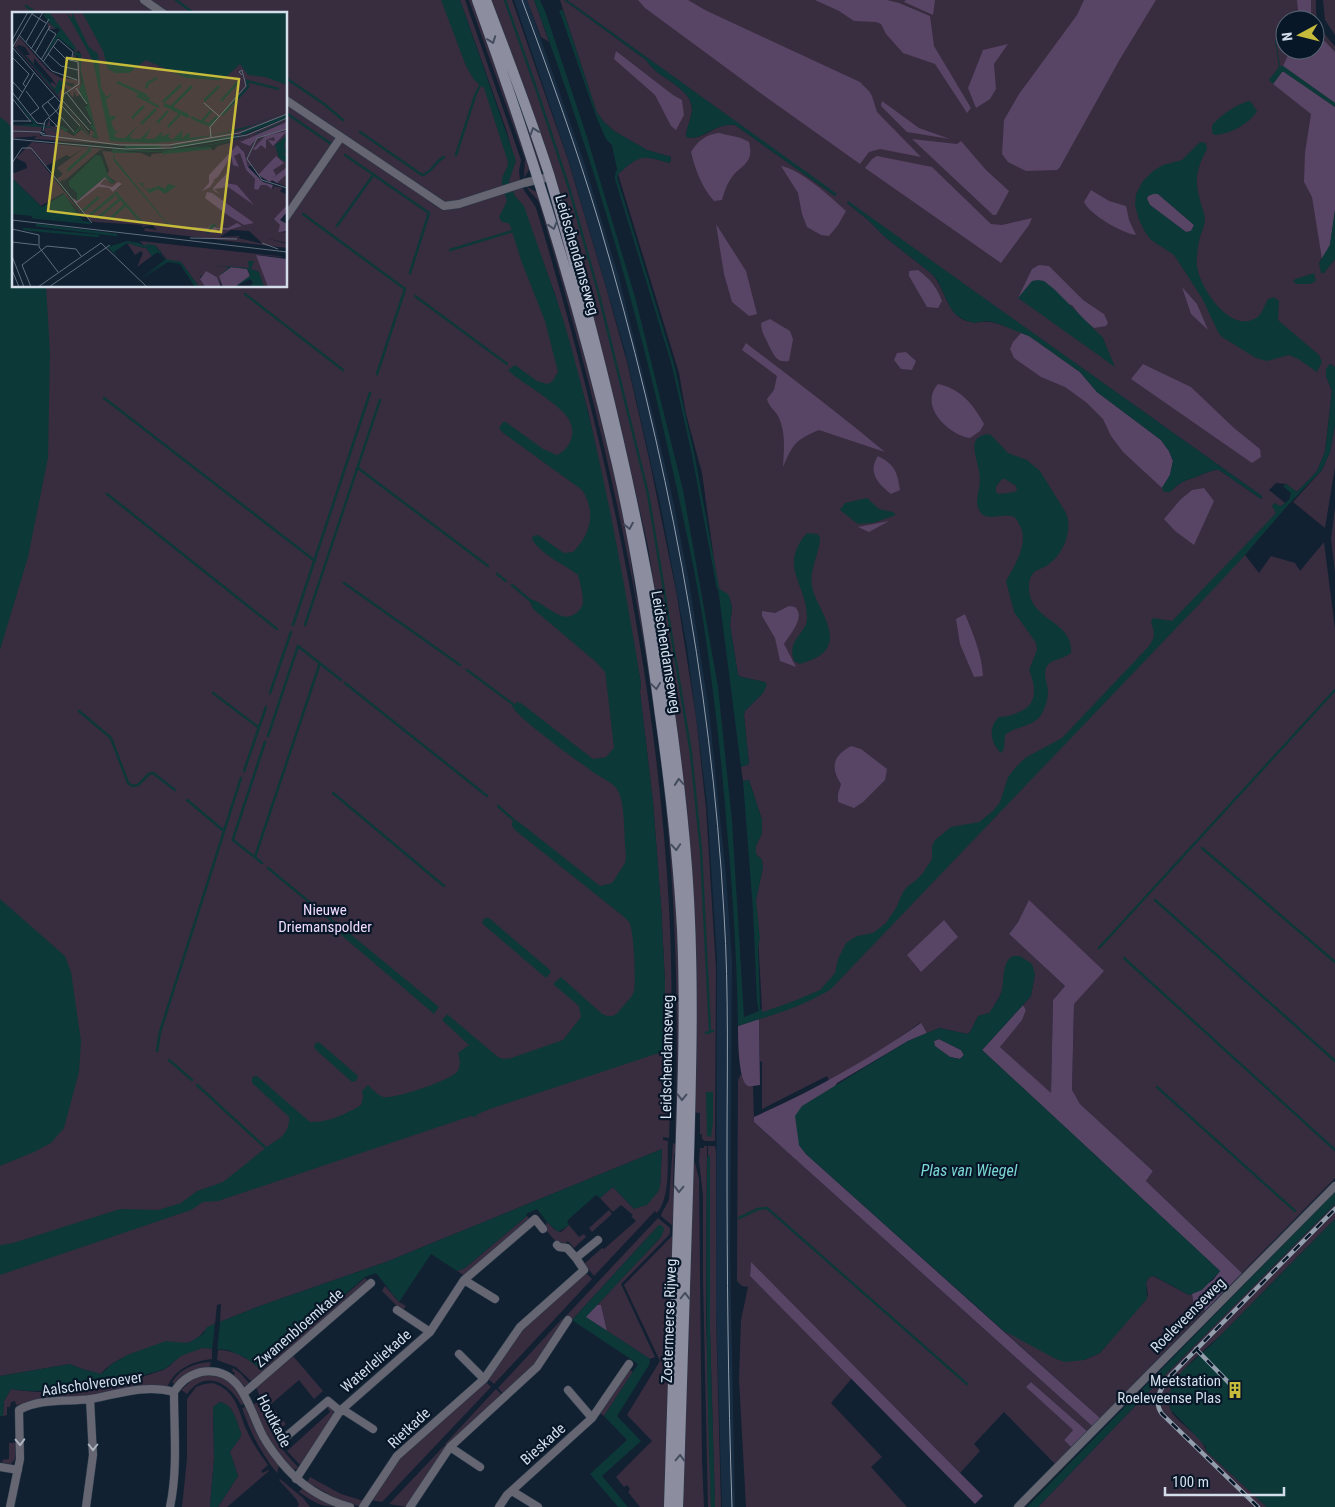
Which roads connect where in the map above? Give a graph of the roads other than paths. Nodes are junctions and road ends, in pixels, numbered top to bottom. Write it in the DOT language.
graph roads {
  1 [pos="144,0"];
  2 [pos="477,0"];
  3 [pos="486,0"];
  4 [pos="161,12"];
  5 [pos="288,101"];
  6 [pos="341,137"];
  7 [pos="544,178"];
  8 [pos="288,214"];
  9 [pos="685,1139"];
  10 [pos="1335,1186"];
  11 [pos="543,1229"];
  12 [pos="598,1240"];
  13 [pos="556,1245"];
  14 [pos="576,1258"];
  15 [pos="464,1280"];
  16 [pos="371,1283"];
  17 [pos="495,1299"];
  18 [pos="397,1310"];
  19 [pos="568,1320"];
  20 [pos="430,1332"];
  21 [pos="459,1354"];
  22 [pos="629,1364"];
  23 [pos="484,1379"];
  24 [pos="568,1390"];
  25 [pos="174,1392"];
  26 [pos="244,1393"];
  27 [pos="90,1399"];
  28 [pos="340,1411"];
  29 [pos="592,1418"];
  30 [pos="373,1429"];
  31 [pos="281,1441"];
  32 [pos="450,1447"];
  33 [pos="480,1466"];
  34 [pos="0,1467"];
  35 [pos="18,1470"];
  36 [pos="296,1479"];
  37 [pos="512,1490"];
  38 [pos="10,1507"];
  39 [pos="86,1507"];
  40 [pos="170,1507"];
  41 [pos="350,1507"];
  42 [pos="363,1507"];
  43 [pos="410,1507"];
  44 [pos="500,1507"];
  45 [pos="538,1507"];
  46 [pos="669,1507"];
  47 [pos="678,1507"];
  48 [pos="1018,1507"];
  1 -- 4 [label="street"];
  2 -- 7 [label="main road, Leidschendamseweg, one-way"];
  7 -- 3 [label="main road, Leidschendamseweg, one-way"];
  5 -- 6 [label="street, Leidschendamseweg"];
  6 -- 7 [label="street, Leidschendamseweg"];
  6 -- 8 [label="street"];
  7 -- 9 [label="main road, Leidschendamseweg"];
  9 -- 46 [label="main road, Zoetermeerse Rijweg, one-way"];
  47 -- 9 [label="main road, Zoetermeerse Rijweg, one-way"];
  10 -- 48 [label="street, Roeleveenseweg"];
  11 -- 15 [label="street, Waterleliekade"];
  12 -- 14 [label="street"];
  13 -- 14 [label="street"];
  14 -- 23 [label="street, Rietkade"];
  15 -- 17 [label="street"];
  15 -- 20 [label="street, Waterleliekade"];
  16 -- 26 [label="street, Zwanenbloemkade"];
  18 -- 20 [label="street, Waterleliekade"];
  19 -- 32 [label="street"];
  20 -- 28 [label="street, Waterleliekade"];
  21 -- 23 [label="street"];
  22 -- 29 [label="street, Bieskade"];
  23 -- 42 [label="street, Rietkade"];
  24 -- 29 [label="street"];
  25 -- 26 [label="street, Houtkade"];
  25 -- 27 [label="street, Aalscholveroever"];
  25 -- 40 [label="street"];
  26 -- 36 [label="street, Houtkade"];
  27 -- 35 [label="street, Aalscholveroever, one-way"];
  27 -- 39 [label="street, one-way"];
  28 -- 30 [label="street, Waterleliekade"];
  28 -- 31 [label="street, Waterleliekade"];
  28 -- 36 [label="street, Waterleliekade"];
  29 -- 37 [label="street, Bieskade"];
  32 -- 33 [label="street"];
  32 -- 43 [label="street"];
  34 -- 35 [label="street"];
  35 -- 38 [label="street"];
  36 -- 41 [label="street, Houtkade"];
  37 -- 44 [label="street, Bieskade"];
  37 -- 45 [label="street"];
}
